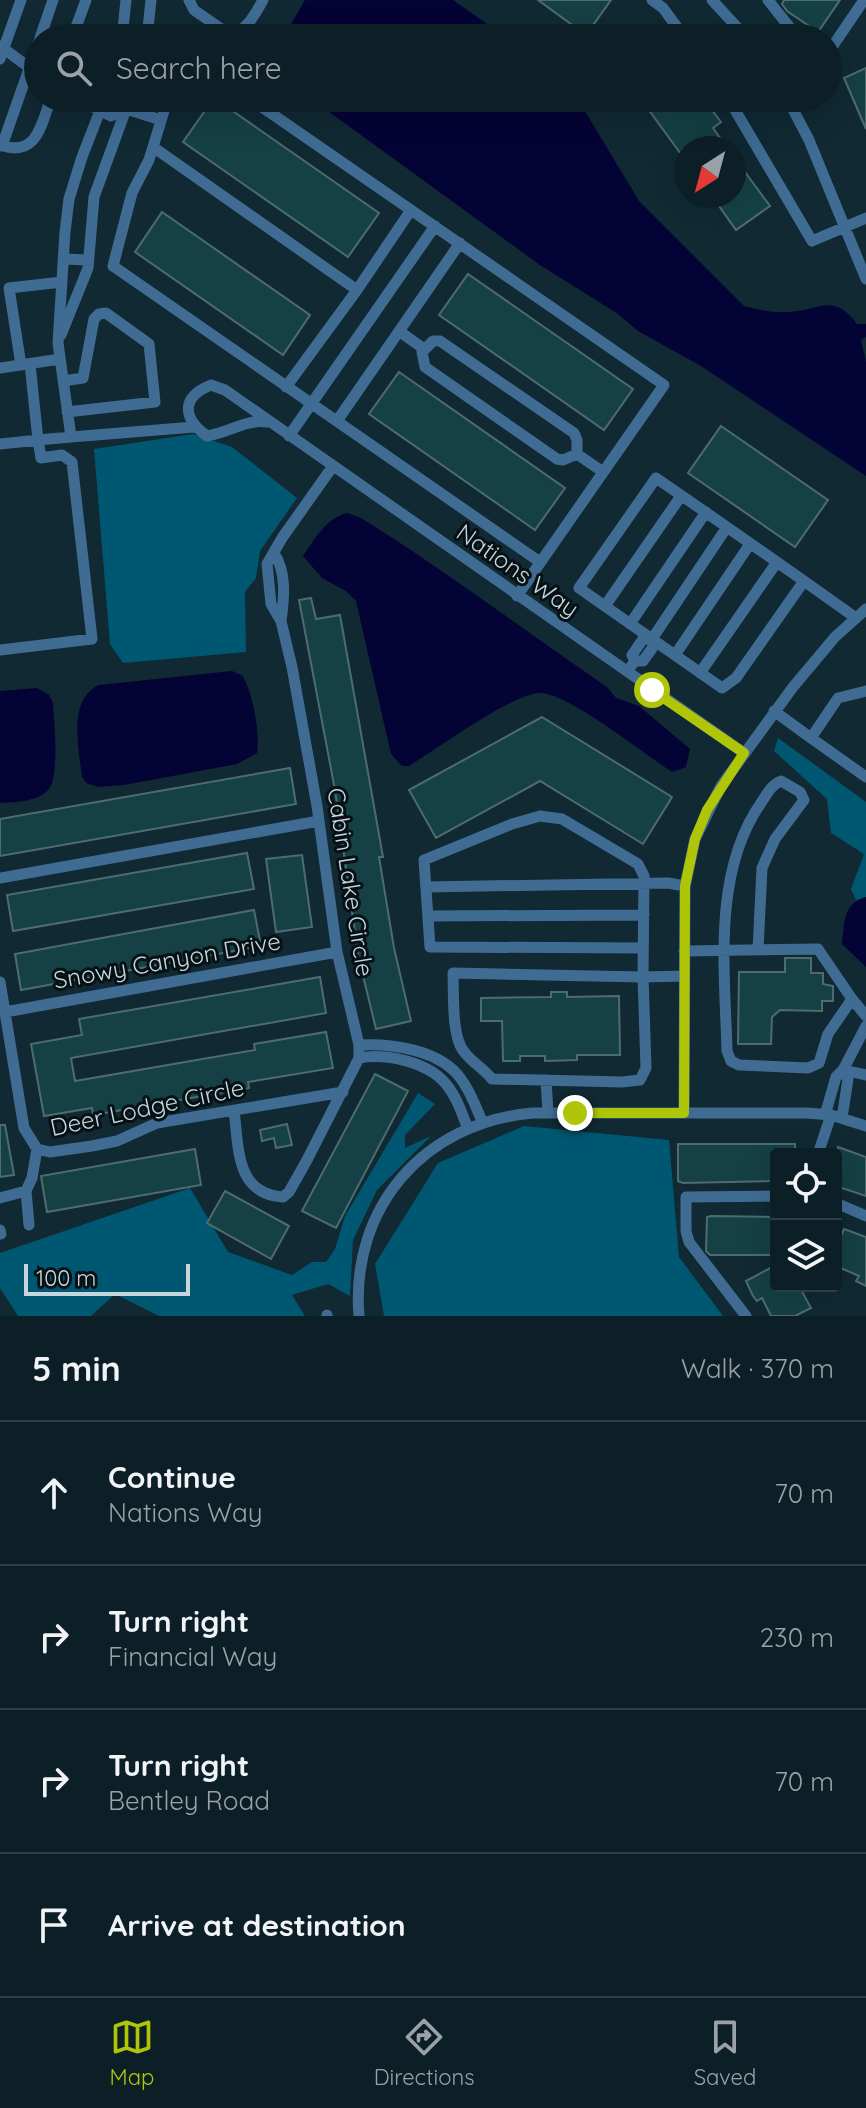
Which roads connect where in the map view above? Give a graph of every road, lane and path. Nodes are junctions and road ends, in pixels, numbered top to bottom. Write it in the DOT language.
graph roads {
  1 [pos="21,0"];
  2 [pos="53,0"];
  3 [pos="86,0"];
  4 [pos="126,0"];
  5 [pos="151,0"];
  6 [pos="189,0"];
  7 [pos="263,0"];
  8 [pos="652,0"];
  9 [pos="712,0"];
  10 [pos="768,0"];
  11 [pos="864,0"];
  12 [pos="45,24"];
  13 [pos="77,24"];
  14 [pos="123,24"];
  15 [pos="148,24"];
  16 [pos="214,24"];
  17 [pos="247,24"];
  18 [pos="675,24"];
  19 [pos="734,24"];
  20 [pos="787,24"];
  21 [pos="842,32"];
  22 [pos="4,52"];
  23 [pos="24,61"];
  24 [pos="24,90"];
  25 [pos="46,112"];
  26 [pos="101,112"];
  27 [pos="125,112"];
  28 [pos="144,112"];
  29 [pos="164,112"];
  30 [pos="269,112"];
  31 [pos="736,112"];
  32 [pos="794,112"];
  33 [pos="161,120"];
  34 [pos="1,145"];
  35 [pos="153,147"];
  36 [pos="411,210"];
  37 [pos="866,218"];
  38 [pos="435,226"];
  39 [pos="844,227"];
  40 [pos="460,243"];
  41 [pos="64,259"];
  42 [pos="88,260"];
  43 [pos="866,279"];
  44 [pos="62,282"];
  45 [pos="357,290"];
  46 [pos="399,331"];
  47 [pos="58,343"];
  48 [pos="424,349"];
  49 [pos="60,359"];
  50 [pos="25,364"];
  51 [pos="0,368"];
  52 [pos="63,381"];
  53 [pos="286,387"];
  54 [pos="312,404"];
  55 [pos="67,412"];
  56 [pos="337,421"];
  57 [pos="267,422"];
  58 [pos="194,427"];
  59 [pos="289,436"];
  60 [pos="71,437"];
  61 [pos="38,440"];
  62 [pos="0,444"];
  63 [pos="577,454"];
  64 [pos="333,466"];
  65 [pos="603,472"];
  66 [pos="681,496"];
  67 [pos="706,512"];
  68 [pos="727,527"];
  69 [pos="750,544"];
  70 [pos="540,562"];
  71 [pos="777,562"];
  72 [pos="804,581"];
  73 [pos="517,596"];
  74 [pos="605,606"];
  75 [pos="866,609"];
  76 [pos="856,618"];
  77 [pos="630,624"];
  78 [pos="652,639"];
  79 [pos="0,650"];
  80 [pos="675,655"];
  81 [pos="627,672"];
  82 [pos="700,673"];
  83 [pos="866,691"];
  84 [pos="774,711"];
  85 [pos="811,738"];
  86 [pos="744,753"];
  87 [pos="866,777"];
  88 [pos="319,821"];
  89 [pos="0,878"];
  90 [pos="643,885"];
  91 [pos="685,886"];
  92 [pos="426,887"];
  93 [pos="644,915"];
  94 [pos="428,916"];
  95 [pos="643,948"];
  96 [pos="758,950"];
  97 [pos="684,951"];
  98 [pos="726,951"];
  99 [pos="337,952"];
  100 [pos="684,976"];
  101 [pos="643,977"];
  102 [pos="0,982"];
  103 [pos="852,999"];
  104 [pos="5,1012"];
  105 [pos="866,1016"];
  106 [pos="866,1026"];
  107 [pos="359,1045"];
  108 [pos="359,1058"];
  109 [pos="843,1070"];
  110 [pos="866,1075"];
  111 [pos="546,1080"];
  112 [pos="343,1092"];
  113 [pos="234,1111"];
  114 [pos="548,1113"];
  115 [pos="684,1113"];
  116 [pos="833,1116"];
  117 [pos="483,1123"];
  118 [pos="866,1126"];
  119 [pos="468,1129"];
  120 [pos="820,1148"];
  121 [pos="37,1149"];
  122 [pos="26,1191"];
  123 [pos="770,1196"];
  124 [pos="0,1198"];
  125 [pos="842,1206"];
  126 [pos="866,1216"];
  127 [pos="29,1225"];
  128 [pos="359,1316"];
  129 [pos="746,1316"];
  1 -- 22 [label="street"];
  2 -- 12 [label="street"];
  3 -- 13 [label="street"];
  4 -- 14 [label="street"];
  5 -- 15 [label="street"];
  6 -- 16 [label="street"];
  7 -- 17 [label="street"];
  8 -- 18 [label="street"];
  9 -- 19 [label="street"];
  10 -- 20 [label="street"];
  11 -- 21 [label="street"];
  22 -- 23 [label="street"];
  24 -- 34 [label="street"];
  25 -- 34 [label="street"];
  26 -- 41 [label="street"];
  27 -- 42 [label="street"];
  28 -- 33 [label="street"];
  29 -- 33 [label="street"];
  30 -- 36 [label="street"];
  31 -- 39 [label="street"];
  32 -- 39 [label="street"];
  33 -- 35 [label="street"];
  35 -- 45 [label="street"];
  35 -- 53 [label="street"];
  36 -- 38 [label="street"];
  36 -- 45 [label="street"];
  37 -- 39 [label="street"];
  38 -- 40 [label="street"];
  38 -- 54 [label="street"];
  39 -- 43 [label="street"];
  40 -- 46 [label="street"];
  40 -- 65 [label="street"];
  41 -- 42 [label="street"];
  41 -- 44 [label="street"];
  42 -- 47 [label="street"];
  44 -- 47 [label="street"];
  44 -- 50 [label="street"];
  45 -- 53 [label="street"];
  46 -- 48 [label="street"];
  46 -- 56 [label="street"];
  47 -- 49 [label="street"];
  48 -- 63 [label="street"];
  48 -- 63 [label="street"];
  49 -- 50 [label="street"];
  49 -- 52 [label="street"];
  50 -- 51 [label="street"];
  50 -- 61 [label="street"];
  52 -- 55 [label="street"];
  52 -- 55 [label="street"];
  53 -- 54 [label="street"];
  54 -- 56 [label="street"];
  54 -- 59 [label="street"];
  55 -- 60 [label="street"];
  56 -- 70 [label="street"];
  57 -- 58 [label="street"];
  57 -- 58 [label="street, Nations Way"];
  57 -- 59 [label="street, Nations Way"];
  58 -- 60 [label="street"];
  59 -- 64 [label="street, Nations Way"];
  60 -- 61 [label="street"];
  61 -- 62 [label="street"];
  61 -- 79 [label="street"];
  63 -- 65 [label="street"];
  64 -- 73 [label="street, Nations Way"];
  64 -- 88 [label="street, Cabin Lake Circle"];
  65 -- 70 [label="street"];
  66 -- 67 [label="street"];
  66 -- 74 [label="street"];
  66 -- 74 [label="street"];
  67 -- 68 [label="street"];
  67 -- 77 [label="street"];
  68 -- 69 [label="street"];
  68 -- 78 [label="street"];
  69 -- 71 [label="street"];
  69 -- 80 [label="street"];
  70 -- 73 [label="street"];
  71 -- 72 [label="street"];
  71 -- 82 [label="street"];
  72 -- 76 [label="street"];
  72 -- 82 [label="street"];
  73 -- 81 [label="street, Nations Way"];
  74 -- 77 [label="street"];
  75 -- 76 [label="street"];
  76 -- 84 [label="street"];
  77 -- 78 [label="street"];
  78 -- 80 [label="street"];
  78 -- 81 [label="street"];
  80 -- 82 [label="street"];
  81 -- 86 [label="street, Nations Way"];
  83 -- 85 [label="street"];
  84 -- 85 [label="street"];
  84 -- 86 [label="street"];
  85 -- 87 [label="street"];
  86 -- 91 [label="street"];
  88 -- 89 [label="street"];
  88 -- 99 [label="street, Cabin Lake Circle"];
  90 -- 91 [label="street"];
  90 -- 92 [label="street"];
  90 -- 92 [label="street"];
  90 -- 93 [label="street"];
  91 -- 97 [label="street"];
  92 -- 94 [label="street"];
  93 -- 94 [label="street"];
  93 -- 95 [label="street"];
  94 -- 95 [label="street"];
  95 -- 101 [label="street"];
  96 -- 98 [label="street"];
  96 -- 98 [label="street"];
  96 -- 103 [label="street"];
  97 -- 98 [label="street"];
  97 -- 100 [label="street"];
  98 -- 103 [label="street"];
  99 -- 104 [label="street, Snowy Canyon Drive"];
  99 -- 107 [label="street, Cabin Lake Circle"];
  100 -- 101 [label="street"];
  100 -- 115 [label="street"];
  101 -- 111 [label="street"];
  101 -- 111 [label="street"];
  102 -- 104 [label="street, Deer Lodge Circle"];
  103 -- 105 [label="street"];
  104 -- 121 [label="street, Deer Lodge Circle"];
  106 -- 109 [label="street"];
  107 -- 108 [label="street, Cabin Lake Circle"];
  107 -- 117 [label="street"];
  108 -- 112 [label="street, Cabin Lake Circle"];
  108 -- 119 [label="street"];
  109 -- 110 [label="street"];
  109 -- 116 [label="street"];
  109 -- 116 [label="street"];
  111 -- 114 [label="street"];
  112 -- 113 [label="street, Deer Lodge Circle"];
  112 -- 113 [label="street, Cabin Lake Circle"];
  113 -- 121 [label="street, Deer Lodge Circle"];
  114 -- 115 [label="street"];
  114 -- 117 [label="street"];
  115 -- 116 [label="street"];
  116 -- 118 [label="street"];
  116 -- 120 [label="street"];
  117 -- 119 [label="street"];
  119 -- 128 [label="street"];
  121 -- 122 [label="street"];
  122 -- 124 [label="street"];
  122 -- 127 [label="street"];
  123 -- 129 [label="street"];
  125 -- 126 [label="street"];
}
